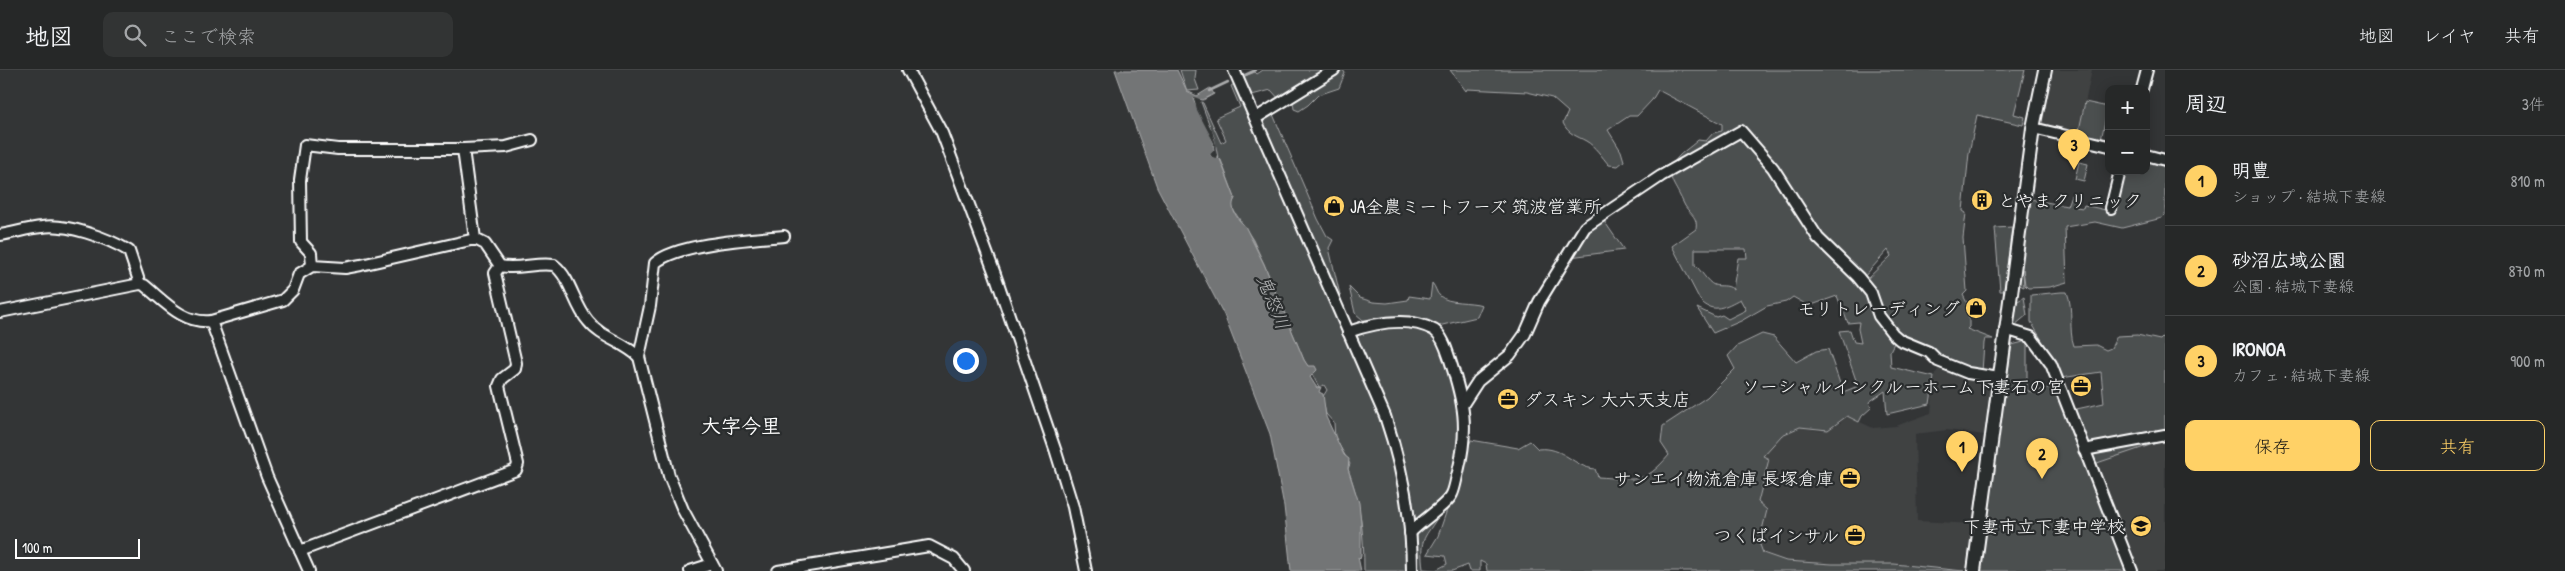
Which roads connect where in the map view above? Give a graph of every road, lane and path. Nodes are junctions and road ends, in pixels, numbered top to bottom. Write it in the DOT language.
graph roads {
  1 [pos="908,70"];
  2 [pos="1234,70"];
  3 [pos="1334,70"];
  4 [pos="2045,70"];
  5 [pos="2147,70"];
  6 [pos="2143,85"];
  7 [pos="1256,118"];
  8 [pos="2033,128"];
  9 [pos="532,140"];
  10 [pos="2105,145"];
  11 [pos="464,149"];
  12 [pos="2150,156"];
  13 [pos="2165,160"];
  14 [pos="2119,175"];
  15 [pos="2111,208"];
  16 [pos="0,236"];
  17 [pos="784,236"];
  18 [pos="475,238"];
  19 [pos="312,266"];
  20 [pos="500,266"];
  21 [pos="140,284"];
  22 [pos="0,312"];
  23 [pos="211,321"];
  24 [pos="2005,329"];
  25 [pos="1348,332"];
  26 [pos="639,357"];
  27 [pos="1999,378"];
  28 [pos="1463,404"];
  29 [pos="2165,436"];
  30 [pos="2084,450"];
  31 [pos="1410,533"];
  32 [pos="300,551"];
  33 [pos="714,567"];
  34 [pos="1412,570"];
  35 [pos="309,571"];
  36 [pos="690,571"];
  37 [pos="778,571"];
  38 [pos="964,571"];
  39 [pos="1086,571"];
  40 [pos="1974,571"];
  41 [pos="2132,571"];
  1 -- 39 [label="street"];
  2 -- 7 [label="street"];
  3 -- 7 [label="street"];
  4 -- 8 [label="main road"];
  5 -- 6 [label="street"];
  7 -- 25 [label="street"];
  8 -- 10 [label="street"];
  8 -- 24 [label="main road"];
  9 -- 11 [label="street"];
  11 -- 18 [label="street"];
  11 -- 19 [label="street"];
  12 -- 13 [label="street"];
  14 -- 15 [label="street"];
  16 -- 21 [label="street"];
  17 -- 26 [label="street"];
  18 -- 19 [label="street"];
  18 -- 20 [label="street"];
  19 -- 23 [label="street"];
  20 -- 26 [label="street"];
  20 -- 32 [label="street"];
  21 -- 22 [label="street"];
  21 -- 23 [label="street"];
  23 -- 32 [label="street"];
  24 -- 27 [label="main road"];
  24 -- 30 [label="street"];
  25 -- 28 [label="street"];
  25 -- 31 [label="street"];
  26 -- 33 [label="street"];
  27 -- 28 [label="street"];
  27 -- 40 [label="main road"];
  28 -- 31 [label="street"];
  29 -- 30 [label="street"];
  30 -- 41 [label="street"];
  31 -- 34 [label="street"];
  32 -- 35 [label="street"];
  33 -- 36 [label="street"];
  37 -- 38 [label="street"];
}
